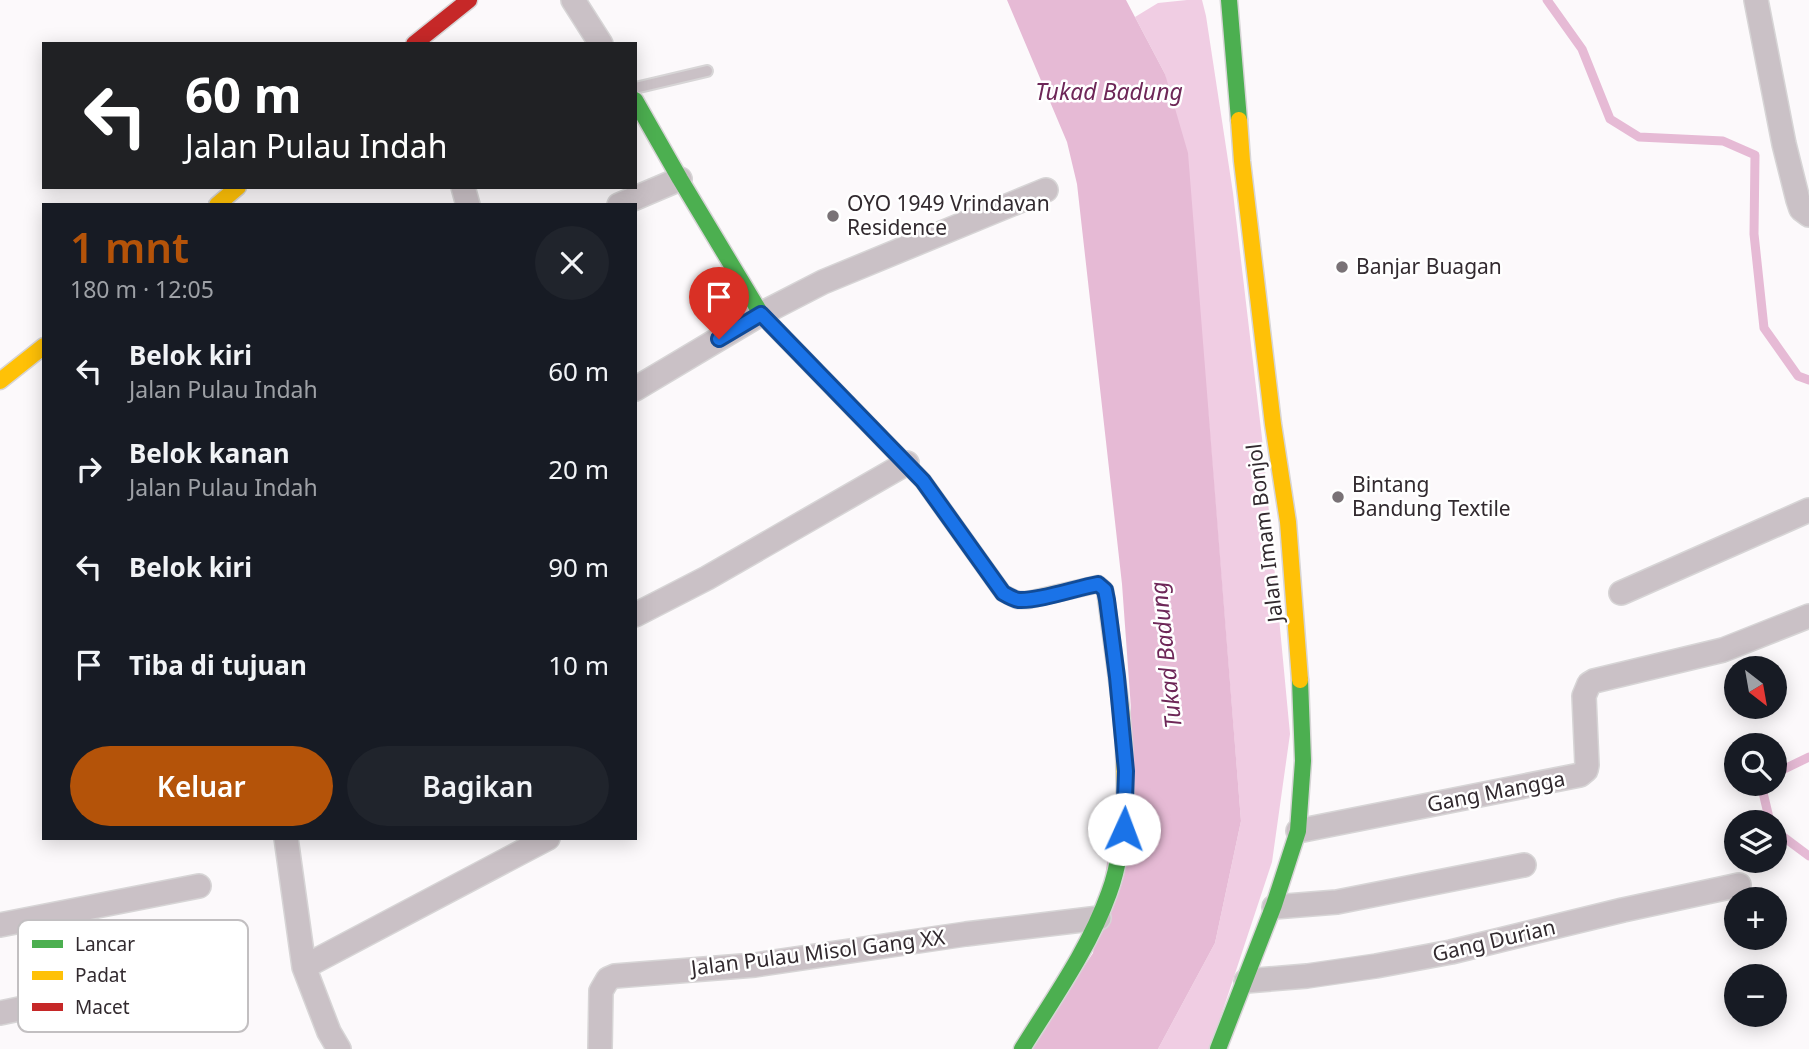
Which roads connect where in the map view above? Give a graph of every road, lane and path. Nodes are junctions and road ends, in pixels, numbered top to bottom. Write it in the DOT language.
graph roads {
  1 [pos="469,0"];
  2 [pos="573,0"];
  3 [pos="1229,0"];
  4 [pos="1756,0"];
  5 [pos="416,42"];
  6 [pos="600,42"];
  7 [pos="706,71"];
  8 [pos="637,88"];
  9 [pos="637,104"];
  10 [pos="680,179"];
  11 [pos="236,189"];
  12 [pos="1046,190"];
  13 [pos="219,203"];
  14 [pos="624,203"];
  15 [pos="1809,215"];
  16 [pos="761,314"];
  17 [pos="42,348"];
  18 [pos="0,381"];
  19 [pos="637,388"];
  20 [pos="907,463"];
  21 [pos="1809,510"];
  22 [pos="1621,593"];
  23 [pos="637,614"];
  24 [pos="1809,616"];
  25 [pos="1298,831"];
  26 [pos="286,840"];
  27 [pos="544,840"];
  28 [pos="1524,865"];
  29 [pos="1740,885"];
  30 [pos="199,886"];
  31 [pos="1274,906"];
  32 [pos="1099,918"];
  33 [pos="26,920"];
  34 [pos="18,921"];
  35 [pos="0,925"];
  36 [pos="304,967"];
  37 [pos="1246,981"];
  38 [pos="18,1009"];
  39 [pos="0,1013"];
  40 [pos="339,1049"];
  41 [pos="600,1049"];
  42 [pos="1022,1049"];
  43 [pos="1218,1049"];
  1 -- 5 [label="main road"];
  2 -- 6 [label="street"];
  3 -- 25 [label="main road, Jalan Imam Bonjol"];
  4 -- 15 [label="street"];
  7 -- 8 [label="lane"];
  9 -- 10 [label="main road"];
  10 -- 14 [label="street"];
  10 -- 16 [label="main road"];
  11 -- 13 [label="main road"];
  12 -- 16 [label="street"];
  16 -- 19 [label="street"];
  16 -- 20 [label="main road"];
  17 -- 18 [label="main road"];
  20 -- 23 [label="street"];
  20 -- 32 [label="main road"];
  21 -- 22 [label="street"];
  24 -- 25 [label="street, Gang Mangga"];
  25 -- 31 [label="main road, Jalan Imam Bonjol"];
  26 -- 36 [label="street"];
  27 -- 36 [label="street"];
  28 -- 31 [label="street"];
  29 -- 37 [label="street, Gang Durian"];
  30 -- 33 [label="street"];
  31 -- 37 [label="main road, Jalan Imam Bonjol"];
  32 -- 41 [label="street, Jalan Pulau Misol Gang XX"];
  32 -- 42 [label="main road"];
  34 -- 35 [label="street"];
  36 -- 40 [label="street"];
  37 -- 43 [label="main road, Jalan Imam Bonjol"];
  38 -- 39 [label="street"];
}
